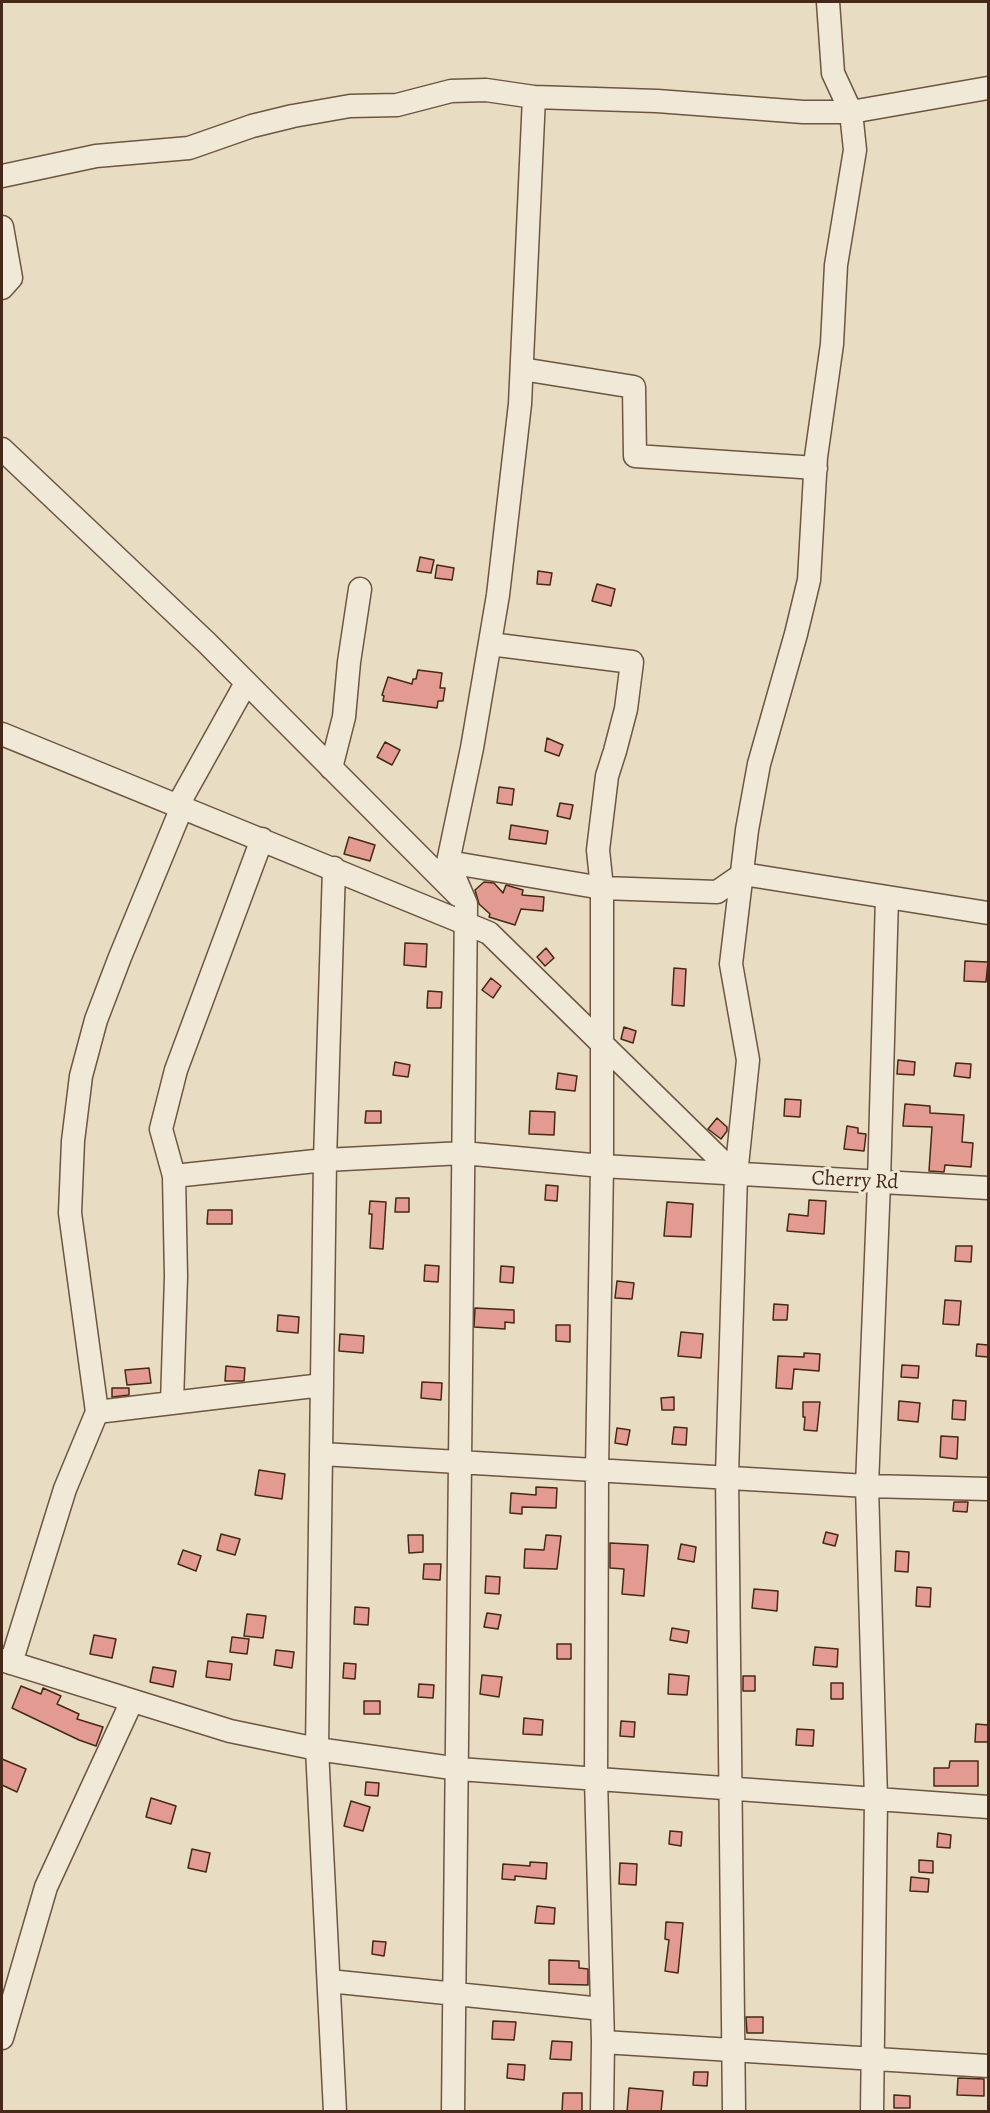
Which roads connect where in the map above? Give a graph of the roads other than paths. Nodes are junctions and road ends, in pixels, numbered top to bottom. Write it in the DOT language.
graph roads {
  1 [pos="828,2"];
  2 [pos="988,88"];
  3 [pos="534,97"];
  4 [pos="851,112"];
  5 [pos="2,176"];
  6 [pos="2,227"];
  7 [pos="2,288"];
  8 [pos="522,369"];
  9 [pos="2,449"];
  10 [pos="816,468"];
  11 [pos="360,589"];
  12 [pos="490,644"];
  13 [pos="246,683"];
  14 [pos="2,734"];
  15 [pos="331,768"];
  16 [pos="180,806"];
  17 [pos="262,839"];
  18 [pos="448,862"];
  19 [pos="334,868"];
  20 [pos="743,874"];
  21 [pos="602,888"];
  22 [pos="886,897"];
  23 [pos="466,913"];
  24 [pos="988,913"];
  25 [pos="602,1042"];
  26 [pos="463,1153"];
  27 [pos="325,1160"];
  28 [pos="602,1167"];
  29 [pos="729,1175"];
  30 [pos="174,1176"];
  31 [pos="879,1182"];
  32 [pos="988,1188"];
  33 [pos="322,1385"];
  34 [pos="172,1403"];
  35 [pos="96,1412"];
  36 [pos="322,1454"];
  37 [pos="459,1462"];
  38 [pos="597,1470"];
  39 [pos="727,1478"];
  40 [pos="867,1486"];
  41 [pos="988,1489"];
  42 [pos="4,1660"];
  43 [pos="132,1701"];
  44 [pos="317,1749"];
  45 [pos="459,1769"];
  46 [pos="596,1779"];
  47 [pos="731,1788"];
  48 [pos="876,1799"];
  49 [pos="988,1807"];
  50 [pos="329,1981"];
  51 [pos="455,1994"];
  52 [pos="602,2009"];
  53 [pos="2,2038"];
  54 [pos="603,2042"];
  55 [pos="735,2049"];
  56 [pos="873,2059"];
  57 [pos="988,2066"];
  58 [pos="335,2112"];
  59 [pos="453,2112"];
  60 [pos="602,2112"];
  61 [pos="734,2112"];
  62 [pos="872,2112"];
  1 -- 4 [label="street"];
  2 -- 4 [label="street"];
  3 -- 4 [label="street"];
  3 -- 5 [label="street"];
  3 -- 8 [label="street"];
  4 -- 10 [label="street"];
  6 -- 7 [label="street"];
  8 -- 10 [label="street"];
  8 -- 12 [label="street"];
  9 -- 13 [label="street"];
  10 -- 20 [label="street"];
  11 -- 15 [label="street"];
  12 -- 18 [label="street"];
  12 -- 21 [label="street"];
  13 -- 15 [label="street"];
  13 -- 16 [label="street"];
  14 -- 16 [label="street"];
  15 -- 23 [label="street"];
  16 -- 17 [label="street"];
  16 -- 35 [label="street"];
  17 -- 19 [label="street"];
  17 -- 30 [label="street"];
  18 -- 21 [label="street"];
  18 -- 23 [label="street"];
  19 -- 23 [label="street"];
  19 -- 27 [label="street"];
  20 -- 21 [label="street"];
  20 -- 22 [label="street"];
  20 -- 29 [label="street"];
  21 -- 25 [label="street"];
  22 -- 24 [label="street"];
  22 -- 31 [label="street"];
  23 -- 25 [label="street"];
  23 -- 26 [label="street"];
  25 -- 28 [label="street"];
  25 -- 29 [label="street"];
  26 -- 27 [label="street, Cherry Rd"];
  26 -- 28 [label="street, Cherry Rd"];
  26 -- 37 [label="street"];
  27 -- 30 [label="street, Cherry Rd"];
  27 -- 33 [label="street"];
  28 -- 29 [label="street, Cherry Rd"];
  28 -- 38 [label="street"];
  29 -- 31 [label="street, Cherry Rd"];
  29 -- 39 [label="street"];
  30 -- 34 [label="street"];
  31 -- 32 [label="street, Cherry Rd"];
  31 -- 40 [label="street"];
  33 -- 34 [label="street"];
  33 -- 36 [label="street"];
  34 -- 35 [label="street"];
  35 -- 42 [label="street"];
  36 -- 37 [label="street"];
  36 -- 44 [label="street"];
  37 -- 38 [label="street"];
  37 -- 45 [label="street"];
  38 -- 39 [label="street"];
  38 -- 46 [label="street"];
  39 -- 40 [label="street"];
  39 -- 47 [label="street"];
  40 -- 41 [label="street"];
  40 -- 48 [label="street"];
  42 -- 43 [label="street"];
  43 -- 44 [label="street"];
  43 -- 53 [label="street"];
  44 -- 45 [label="street"];
  44 -- 50 [label="street"];
  45 -- 46 [label="street"];
  45 -- 51 [label="street"];
  46 -- 47 [label="street"];
  46 -- 52 [label="street"];
  47 -- 48 [label="street"];
  47 -- 55 [label="street"];
  48 -- 49 [label="street"];
  48 -- 56 [label="street"];
  50 -- 51 [label="street"];
  50 -- 58 [label="street"];
  51 -- 52 [label="street"];
  51 -- 59 [label="street"];
  52 -- 54 [label="street"];
  54 -- 55 [label="street"];
  54 -- 60 [label="street"];
  55 -- 56 [label="street"];
  55 -- 61 [label="street"];
  56 -- 57 [label="street"];
  56 -- 62 [label="street"];
}
